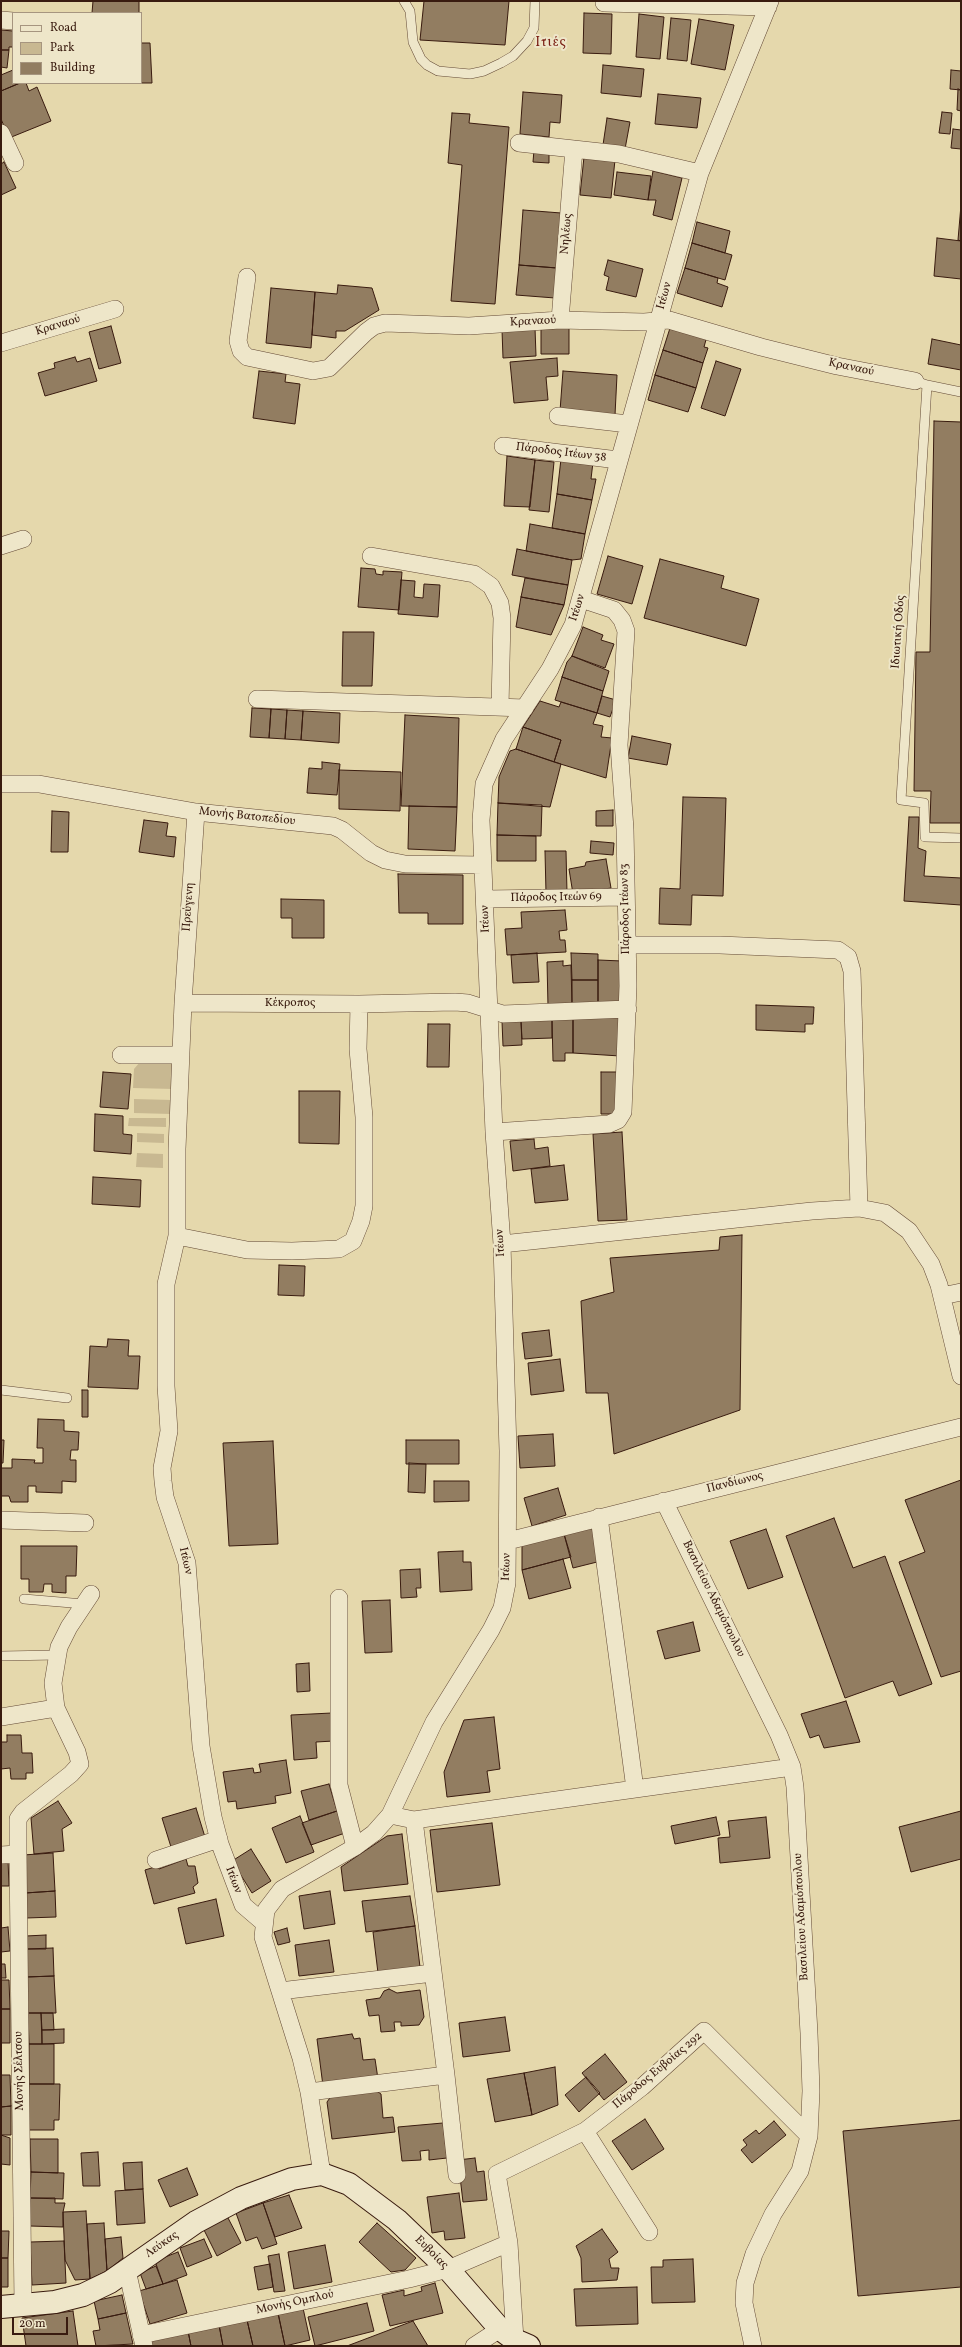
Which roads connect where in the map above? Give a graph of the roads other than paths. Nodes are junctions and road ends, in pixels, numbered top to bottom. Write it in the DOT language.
graph roads {
  1 [pos="404,1"];
  2 [pos="535,1"];
  3 [pos="604,3"];
  4 [pos="769,4"];
  5 [pos="1,20"];
  6 [pos="12,21"];
  7 [pos="1,133"];
  8 [pos="519,143"];
  9 [pos="574,149"];
  10 [pos="15,163"];
  11 [pos="700,173"];
  12 [pos="247,277"];
  13 [pos="115,309"];
  14 [pos="560,320"];
  15 [pos="658,321"];
  16 [pos="1,342"];
  17 [pos="921,383"];
  18 [pos="961,392"];
  19 [pos="558,416"];
  20 [pos="628,424"];
  21 [pos="503,446"];
  22 [pos="618,460"];
  23 [pos="23,539"];
  24 [pos="1,546"];
  25 [pos="371,556"];
  26 [pos="581,599"];
  27 [pos="258,699"];
  28 [pos="500,707"];
  29 [pos="525,708"];
  30 [pos="1,784"];
  31 [pos="196,812"];
  32 [pos="961,838"];
  33 [pos="483,865"];
  34 [pos="626,897"];
  35 [pos="486,900"];
  36 [pos="627,945"];
  37 [pos="183,1003"];
  38 [pos="359,1004"];
  39 [pos="490,1009"];
  40 [pos="628,1009"];
  41 [pos="121,1055"];
  42 [pos="181,1055"];
  43 [pos="494,1132"];
  44 [pos="859,1208"];
  45 [pos="177,1236"];
  46 [pos="502,1244"];
  47 [pos="961,1292"];
  48 [pos="942,1296"];
  49 [pos="961,1376"];
  50 [pos="1,1390"];
  51 [pos="67,1398"];
  52 [pos="961,1427"];
  53 [pos="664,1501"];
  54 [pos="599,1517"];
  55 [pos="1,1520"];
  56 [pos="85,1522"];
  57 [pos="508,1540"];
  58 [pos="339,1598"];
  59 [pos="24,1599"];
  60 [pos="87,1599"];
  61 [pos="57,1655"];
  62 [pos="1,1656"];
  63 [pos="56,1708"];
  64 [pos="1,1717"];
  65 [pos="792,1767"];
  66 [pos="635,1789"];
  67 [pos="390,1815"];
  68 [pos="414,1820"];
  69 [pos="219,1839"];
  70 [pos="355,1847"];
  71 [pos="9,1855"];
  72 [pos="156,1860"];
  73 [pos="264,1923"];
  74 [pos="433,1973"];
  75 [pos="280,1991"];
  76 [pos="446,2075"];
  77 [pos="309,2092"];
  78 [pos="585,2131"];
  79 [pos="809,2136"];
  80 [pos="322,2174"];
  81 [pos="456,2175"];
  82 [pos="649,2232"];
  83 [pos="509,2243"];
  84 [pos="448,2269"];
  85 [pos="127,2270"];
  86 [pos="23,2305"];
  87 [pos="1,2307"];
  88 [pos="515,2338"];
  89 [pos="143,2340"];
  90 [pos="474,2346"];
  91 [pos="753,2346"];
  1 -- 2 [label="lane"];
  3 -- 4 [label="street"];
  4 -- 11 [label="street, Ιτέων"];
  5 -- 6 [label="street"];
  7 -- 10 [label="street"];
  8 -- 9 [label="street"];
  9 -- 11 [label="street"];
  9 -- 14 [label="street, Νηλέως"];
  11 -- 15 [label="street, Ιτέων"];
  12 -- 14 [label="street, Κραναού"];
  13 -- 16 [label="street, Κραναού"];
  14 -- 15 [label="street, Κραναού"];
  15 -- 17 [label="street, Κραναού"];
  15 -- 20 [label="street, Ιτέων"];
  17 -- 18 [label="lane"];
  17 -- 32 [label="lane, Ιδιωτική Οδός"];
  19 -- 20 [label="street"];
  20 -- 22 [label="street, Ιτέων"];
  21 -- 22 [label="street, Πάροδος Ιτέων 38"];
  22 -- 26 [label="street, Ιτέων"];
  23 -- 24 [label="street"];
  25 -- 28 [label="street"];
  26 -- 29 [label="street, Ιτέων"];
  26 -- 34 [label="street, Πάροδος Ιτέων 83"];
  27 -- 28 [label="street"];
  28 -- 29 [label="street"];
  29 -- 33 [label="street, Ιτέων"];
  30 -- 31 [label="street, Μονής Βατοπεδίου"];
  31 -- 33 [label="street, Μονής Βατοπεδίου"];
  31 -- 37 [label="street, Πρεύγενη"];
  33 -- 35 [label="street, Ιτέων"];
  34 -- 35 [label="street, Πάροδος Ιτεών 69"];
  34 -- 36 [label="street, Πάροδος Ιτέων 83"];
  35 -- 39 [label="street, Ιτέων"];
  36 -- 40 [label="street, Πάροδος Ιτέων 83"];
  36 -- 44 [label="street"];
  37 -- 38 [label="street, Κέκροπος"];
  37 -- 42 [label="street"];
  38 -- 39 [label="street, Κέκροπος"];
  38 -- 45 [label="street"];
  39 -- 40 [label="street, Κέκροπος"];
  39 -- 43 [label="street, Ιτέων"];
  40 -- 43 [label="street, Πάροδος Ιτέων 83"];
  41 -- 42 [label="street"];
  42 -- 45 [label="street"];
  43 -- 46 [label="street, Ιτέων"];
  44 -- 46 [label="street"];
  44 -- 48 [label="street"];
  45 -- 69 [label="street, Ιτέων"];
  46 -- 57 [label="street, Ιτέων"];
  47 -- 48 [label="street"];
  48 -- 49 [label="street"];
  50 -- 51 [label="lane"];
  52 -- 53 [label="street, Πανδίωνος"];
  53 -- 54 [label="street, Πανδίωνος"];
  53 -- 65 [label="street, Βασιλείου Αδαμόπουλου"];
  54 -- 57 [label="street, Πανδίωνος"];
  54 -- 66 [label="street"];
  55 -- 56 [label="street"];
  57 -- 67 [label="street, Ιτέων"];
  58 -- 70 [label="street"];
  59 -- 60 [label="lane"];
  60 -- 61 [label="street"];
  61 -- 62 [label="lane"];
  61 -- 63 [label="street"];
  63 -- 64 [label="street"];
  63 -- 71 [label="street, Μονής Σέλτσου"];
  65 -- 66 [label="street"];
  65 -- 79 [label="street, Βασιλείου Αδαμόπουλου"];
  66 -- 68 [label="street"];
  67 -- 68 [label="street"];
  67 -- 70 [label="street, Ιτέων"];
  68 -- 74 [label="street"];
  69 -- 72 [label="street"];
  69 -- 73 [label="street, Ιτέων"];
  70 -- 73 [label="street, Ιτέων"];
  71 -- 86 [label="street, Μονής Σέλτσου"];
  73 -- 75 [label="street, Ιτέων"];
  74 -- 75 [label="street"];
  74 -- 76 [label="street"];
  75 -- 77 [label="street, Ιτέων"];
  76 -- 77 [label="street"];
  76 -- 81 [label="street"];
  77 -- 80 [label="street, Ιτέων"];
  78 -- 79 [label="street, Πάροδος Ευβοίας 292"];
  78 -- 82 [label="street"];
  78 -- 83 [label="street, Πάροδος Ευβοίας 292"];
  79 -- 91 [label="street, Βασιλείου Αδαμόπουλου"];
  80 -- 84 [label="main road, Ευβοίας"];
  80 -- 85 [label="main road, Λεύκας"];
  83 -- 84 [label="street"];
  83 -- 88 [label="street"];
  84 -- 88 [label="main road, Ευβοίας"];
  84 -- 89 [label="street, Μονής Ομπλού"];
  85 -- 86 [label="main road, Λεύκας"];
  85 -- 89 [label="street"];
  86 -- 87 [label="main road, Λεύκας"];
  88 -- 90 [label="street"];
}
